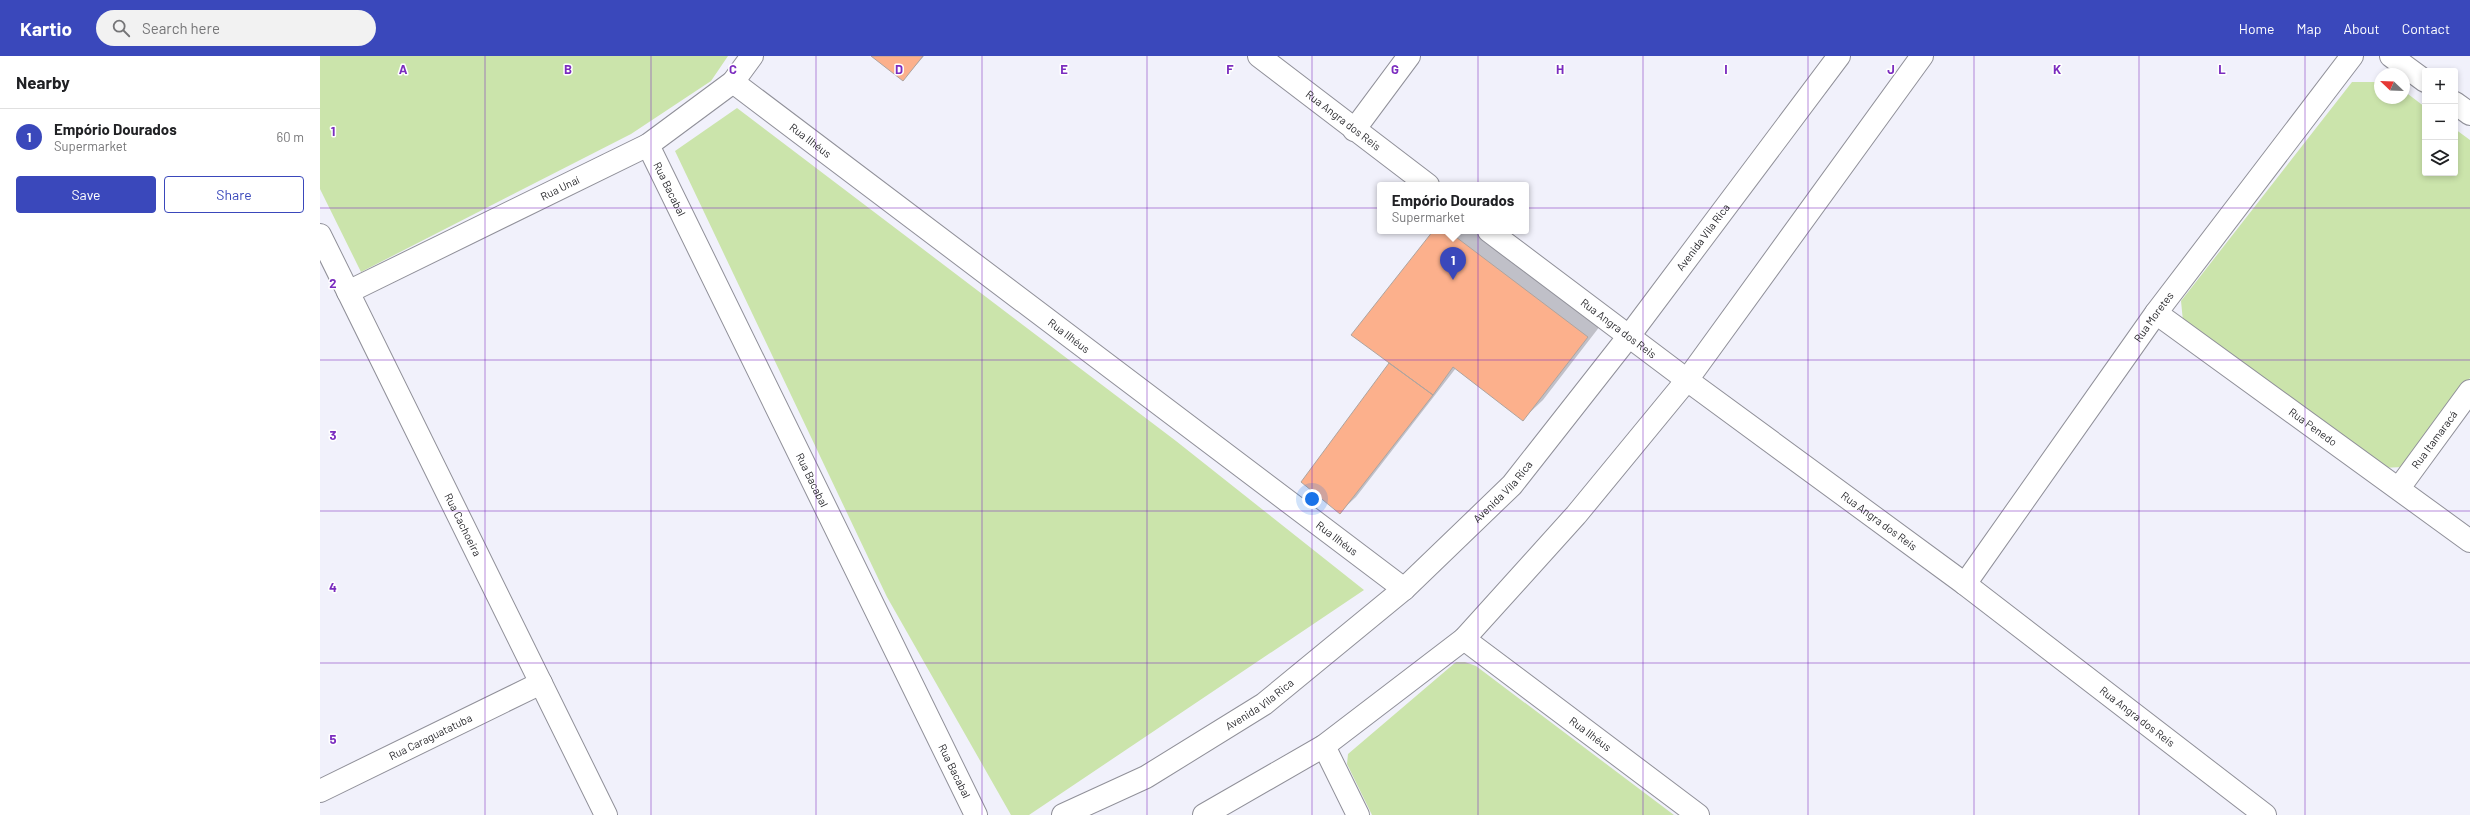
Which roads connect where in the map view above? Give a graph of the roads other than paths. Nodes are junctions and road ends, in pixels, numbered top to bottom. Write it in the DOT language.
graph roads {
  1 [pos="752,56"];
  2 [pos="1259,56"];
  3 [pos="1409,56"];
  4 [pos="1839,56"];
  5 [pos="1922,56"];
  6 [pos="2352,56"];
  7 [pos="2391,56"];
  8 [pos="2422,79"];
  9 [pos="733,82"];
  10 [pos="2456,104"];
  11 [pos="2470,114"];
  12 [pos="1354,130"];
  13 [pos="648,145"];
  14 [pos="1424,182"];
  15 [pos="1493,234"];
  16 [pos="320,235"];
  17 [pos="348,292"];
  18 [pos="2156,313"];
  19 [pos="1629,336"];
  20 [pos="1687,380"];
  21 [pos="2470,391"];
  22 [pos="2399,488"];
  23 [pos="2470,541"];
  24 [pos="1965,584"];
  25 [pos="1404,590"];
  26 [pos="1464,639"];
  27 [pos="541,683"];
  28 [pos="1324,746"];
  29 [pos="320,791"];
  30 [pos="606,815"];
  31 [pos="976,815"];
  32 [pos="1063,815"];
  33 [pos="1204,815"];
  34 [pos="1358,815"];
  35 [pos="1698,815"];
  36 [pos="2265,815"];
  1 -- 9 [label="street, Rua Unaí"];
  2 -- 12 [label="street, Rua Angra dos Reis"];
  3 -- 12 [label="street"];
  4 -- 19 [label="street, Avenida Vila Rica"];
  5 -- 20 [label="street"];
  6 -- 18 [label="street, Rua Moretes"];
  7 -- 8 [label="street"];
  9 -- 13 [label="street, Rua Unaí"];
  9 -- 25 [label="street, Rua Ilhéus"];
  10 -- 11 [label="street"];
  12 -- 14 [label="street, Rua Angra dos Reis"];
  13 -- 17 [label="street, Rua Unaí"];
  13 -- 31 [label="street, Rua Bacabal"];
  15 -- 19 [label="street, Rua Angra dos Reis"];
  16 -- 17 [label="street, Rua Cachoeira"];
  17 -- 27 [label="street, Rua Cachoeira"];
  18 -- 22 [label="street, Rua Penedo"];
  18 -- 24 [label="street, Rua Moretes"];
  19 -- 20 [label="street, Rua Angra dos Reis"];
  19 -- 25 [label="street, Avenida Vila Rica"];
  20 -- 24 [label="street, Rua Angra dos Reis"];
  20 -- 26 [label="street"];
  21 -- 22 [label="street, Rua Itamaracá"];
  22 -- 23 [label="street, Rua Penedo"];
  24 -- 36 [label="street, Rua Angra dos Reis"];
  25 -- 32 [label="street, Avenida Vila Rica"];
  26 -- 28 [label="street"];
  26 -- 35 [label="street, Rua Ilhéus"];
  27 -- 29 [label="street, Rua Caraguatatuba"];
  27 -- 30 [label="street, Rua Cachoeira"];
  28 -- 33 [label="street"];
  28 -- 34 [label="street"];
}
